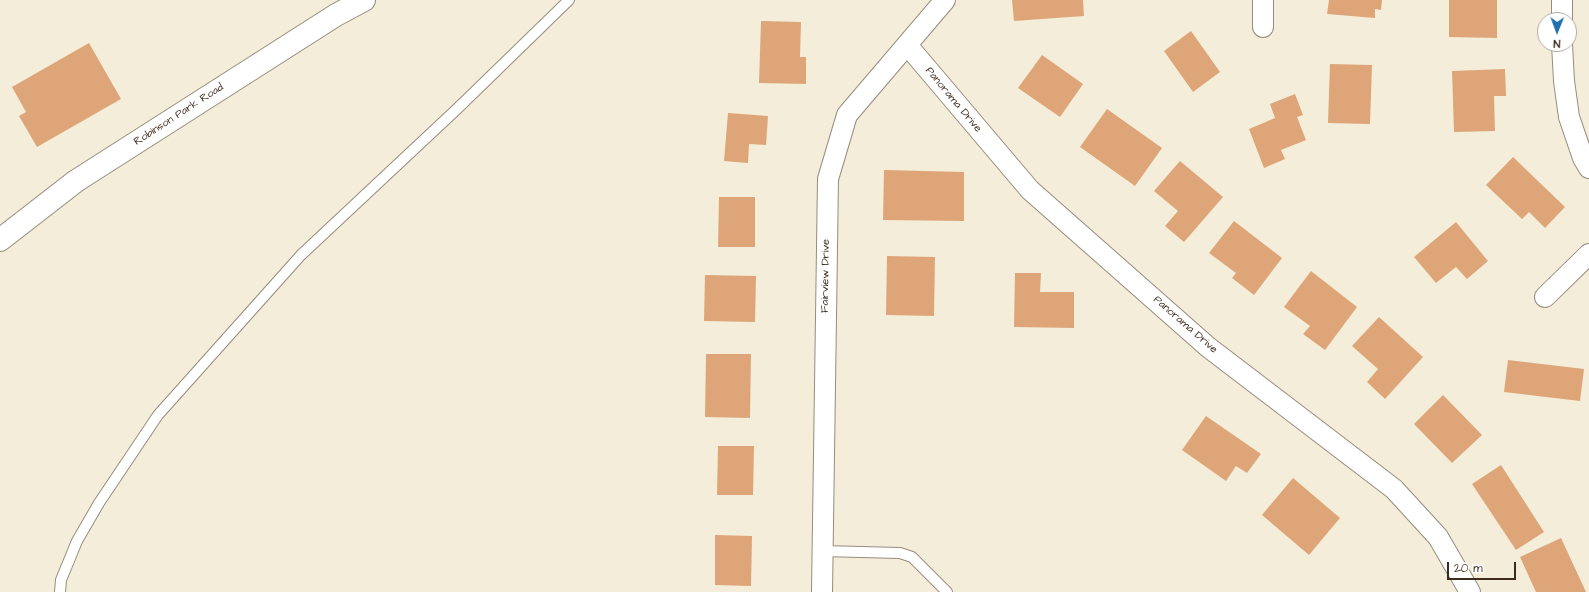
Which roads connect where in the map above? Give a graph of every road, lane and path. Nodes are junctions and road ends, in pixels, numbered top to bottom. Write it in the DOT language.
graph roads {
  1 [pos="364,0"];
  2 [pos="569,0"];
  3 [pos="946,0"];
  4 [pos="1264,0"];
  5 [pos="1562,0"];
  6 [pos="1562,12"];
  7 [pos="1263,27"];
  8 [pos="908,46"];
  9 [pos="1562,52"];
  10 [pos="1589,168"];
  11 [pos="0,240"];
  12 [pos="1589,254"];
  13 [pos="1545,297"];
  14 [pos="822,551"];
  15 [pos="60,592"];
  16 [pos="822,592"];
  17 [pos="947,592"];
  18 [pos="1470,592"];
  1 -- 11 [label="street, Robinson Park Road"];
  2 -- 15 [label="lane"];
  3 -- 8 [label="street, Fairview Drive"];
  4 -- 7 [label="street"];
  5 -- 6 [label="street"];
  8 -- 14 [label="street, Fairview Drive"];
  8 -- 18 [label="street, Panorama Drive"];
  9 -- 10 [label="street"];
  12 -- 13 [label="street"];
  14 -- 16 [label="street, Fairview Drive"];
  14 -- 17 [label="lane"];
}
